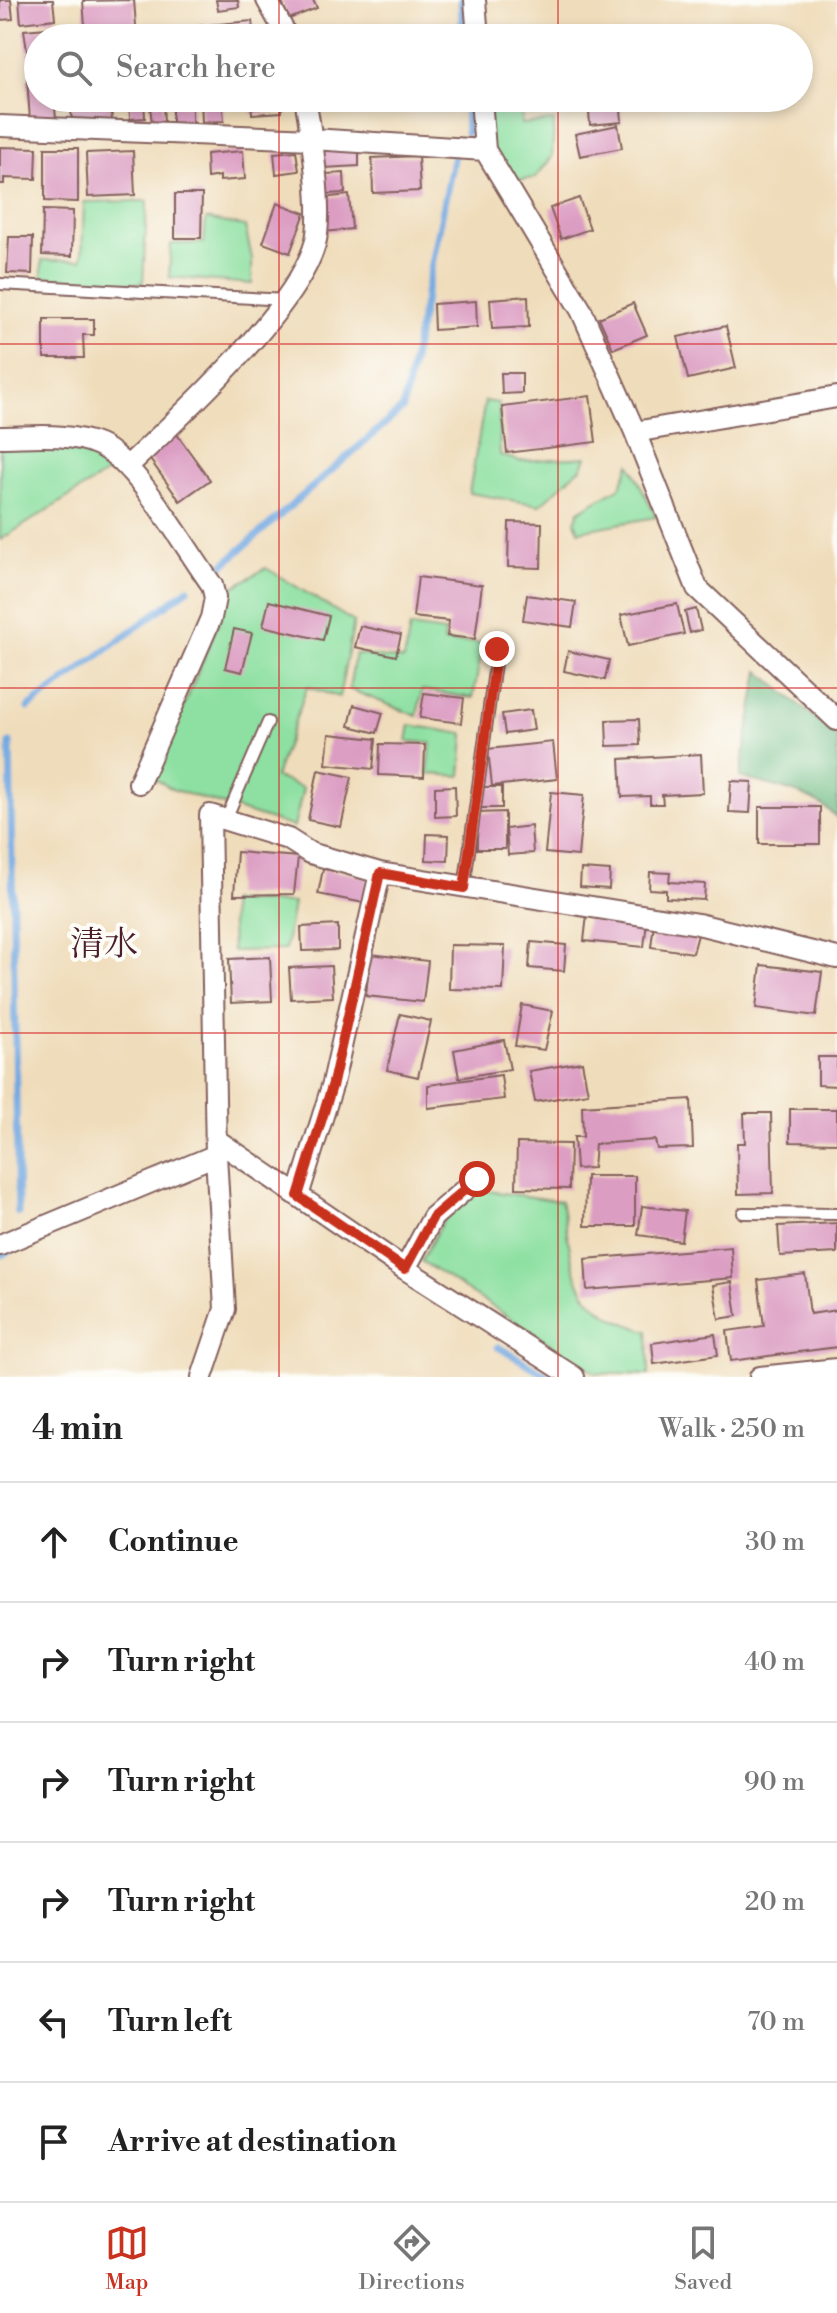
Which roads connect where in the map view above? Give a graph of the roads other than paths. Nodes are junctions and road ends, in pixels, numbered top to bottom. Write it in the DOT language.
graph roads {
  1 [pos="267,0"];
  2 [pos="475,0"];
  3 [pos="280,24"];
  4 [pos="477,24"];
  5 [pos="307,112"];
  6 [pos="482,112"];
  7 [pos="0,126"];
  8 [pos="312,139"];
  9 [pos="485,150"];
  10 [pos="0,284"];
  11 [pos="287,300"];
  12 [pos="837,397"];
  13 [pos="635,432"];
  14 [pos="0,437"];
  15 [pos="128,466"];
  16 [pos="497,649"];
  17 [pos="837,720"];
  18 [pos="268,722"];
  19 [pos="139,783"];
  20 [pos="226,819"];
  21 [pos="380,873"];
  22 [pos="464,888"];
  23 [pos="837,958"];
  24 [pos="217,1148"];
  25 [pos="477,1179"];
  26 [pos="298,1196"];
  27 [pos="743,1213"];
  28 [pos="837,1214"];
  29 [pos="0,1245"];
  30 [pos="405,1269"];
  31 [pos="837,1369"];
  32 [pos="202,1377"];
  33 [pos="574,1377"];
  34 [pos="760,1377"];
  1 -- 3 [label="street"];
  2 -- 4 [label="street"];
  5 -- 8 [label="street"];
  6 -- 9 [label="street"];
  7 -- 8 [label="street"];
  8 -- 9 [label="street"];
  8 -- 11 [label="street"];
  9 -- 13 [label="street"];
  10 -- 11 [label="lane"];
  11 -- 15 [label="street"];
  12 -- 13 [label="street"];
  13 -- 17 [label="street"];
  14 -- 15 [label="street"];
  15 -- 19 [label="street"];
  16 -- 22 [label="lane"];
  18 -- 20 [label="lane"];
  20 -- 21 [label="street"];
  20 -- 24 [label="street"];
  21 -- 22 [label="street"];
  21 -- 26 [label="street"];
  22 -- 23 [label="street"];
  24 -- 26 [label="street"];
  24 -- 29 [label="street"];
  24 -- 32 [label="street"];
  25 -- 30 [label="street"];
  26 -- 30 [label="street"];
  27 -- 28 [label="lane"];
  30 -- 33 [label="street"];
  31 -- 34 [label="street"];
}
